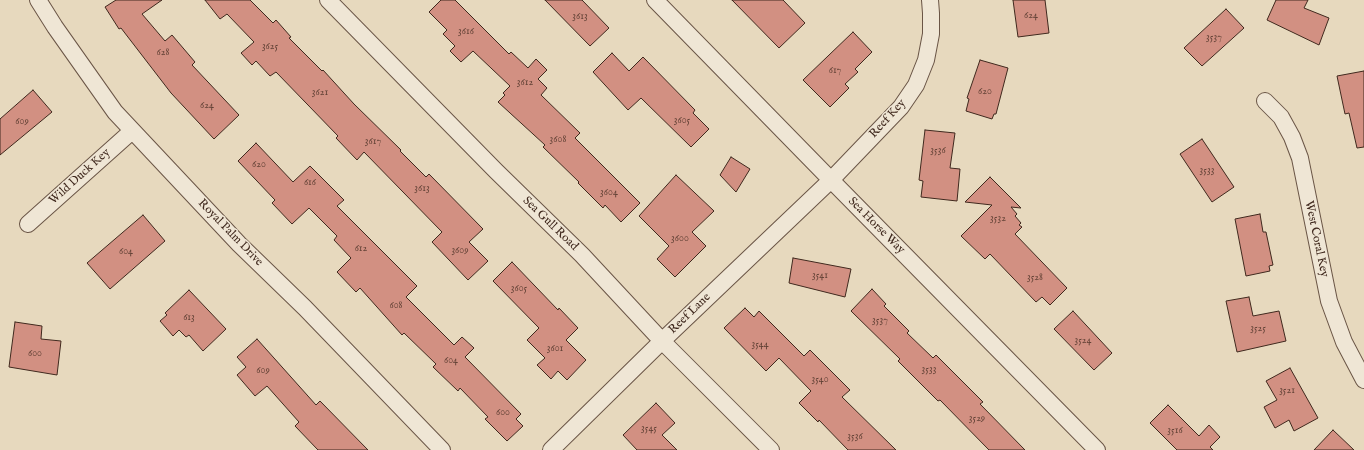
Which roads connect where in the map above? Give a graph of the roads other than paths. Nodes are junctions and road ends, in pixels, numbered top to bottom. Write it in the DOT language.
graph roads {
  1 [pos="38,0"];
  2 [pos="328,0"];
  3 [pos="655,0"];
  4 [pos="930,0"];
  5 [pos="1265,101"];
  6 [pos="132,131"];
  7 [pos="830,180"];
  8 [pos="28,224"];
  9 [pos="662,341"];
  10 [pos="1364,380"];
  11 [pos="442,450"];
  12 [pos="551,450"];
  13 [pos="770,450"];
  14 [pos="1097,450"];
  1 -- 6 [label="street, Royal Palm Drive"];
  2 -- 9 [label="street, Sea Gull Road"];
  3 -- 7 [label="street, Sea Horse Way"];
  4 -- 7 [label="street, Reef Key"];
  5 -- 10 [label="street, West Coral Key"];
  6 -- 8 [label="street, Wild Duck Key"];
  6 -- 11 [label="street, Royal Palm Drive"];
  7 -- 9 [label="street, Reef Lane"];
  7 -- 14 [label="street, Sea Horse Way"];
  9 -- 12 [label="street, Reef Lane"];
  9 -- 13 [label="street, Sea Gull Road"];
}
